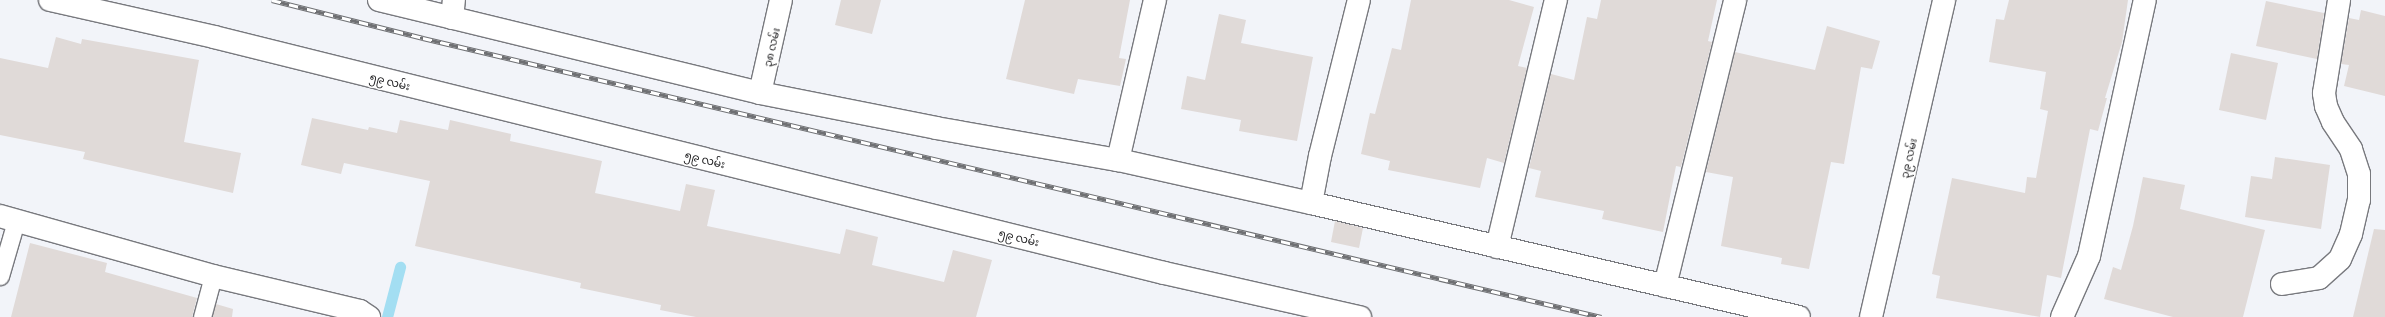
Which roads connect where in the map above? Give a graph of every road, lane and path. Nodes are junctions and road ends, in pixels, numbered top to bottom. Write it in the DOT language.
graph roads {
  1 [pos="50,0"];
  2 [pos="378,0"];
  3 [pos="781,0"];
  4 [pos="1155,0"];
  5 [pos="1359,0"];
  6 [pos="1556,0"];
  7 [pos="1735,0"];
  8 [pos="1944,0"];
  9 [pos="2145,0"];
  10 [pos="2339,0"];
  11 [pos="453,9"];
  12 [pos="760,93"];
  13 [pos="1118,160"];
  14 [pos="1311,203"];
  15 [pos="8,218"];
  16 [pos="1497,247"];
  17 [pos="0,276"];
  18 [pos="213,276"];
  19 [pos="2282,284"];
  20 [pos="1665,286"];
  21 [pos="202,317"];
  22 [pos="369,317"];
  23 [pos="1360,317"];
  24 [pos="1799,317"];
  25 [pos="1871,317"];
  26 [pos="2062,317"];
  1 -- 23 [label="street, ၅၉ လမ်း"];
  2 -- 11 [label="street"];
  3 -- 12 [label="street, ၃၈ လမ်း"];
  4 -- 13 [label="street"];
  5 -- 14 [label="street"];
  6 -- 16 [label="street"];
  7 -- 20 [label="street"];
  8 -- 25 [label="street, ၃၉ လမ်း"];
  9 -- 26 [label="street"];
  10 -- 19 [label="street"];
  11 -- 12 [label="street"];
  12 -- 13 [label="street"];
  13 -- 14 [label="street"];
  14 -- 16 [label="street"];
  15 -- 17 [label="lane"];
  15 -- 18 [label="street"];
  16 -- 20 [label="street"];
  18 -- 21 [label="lane"];
  18 -- 22 [label="street"];
  20 -- 24 [label="street"];
}
